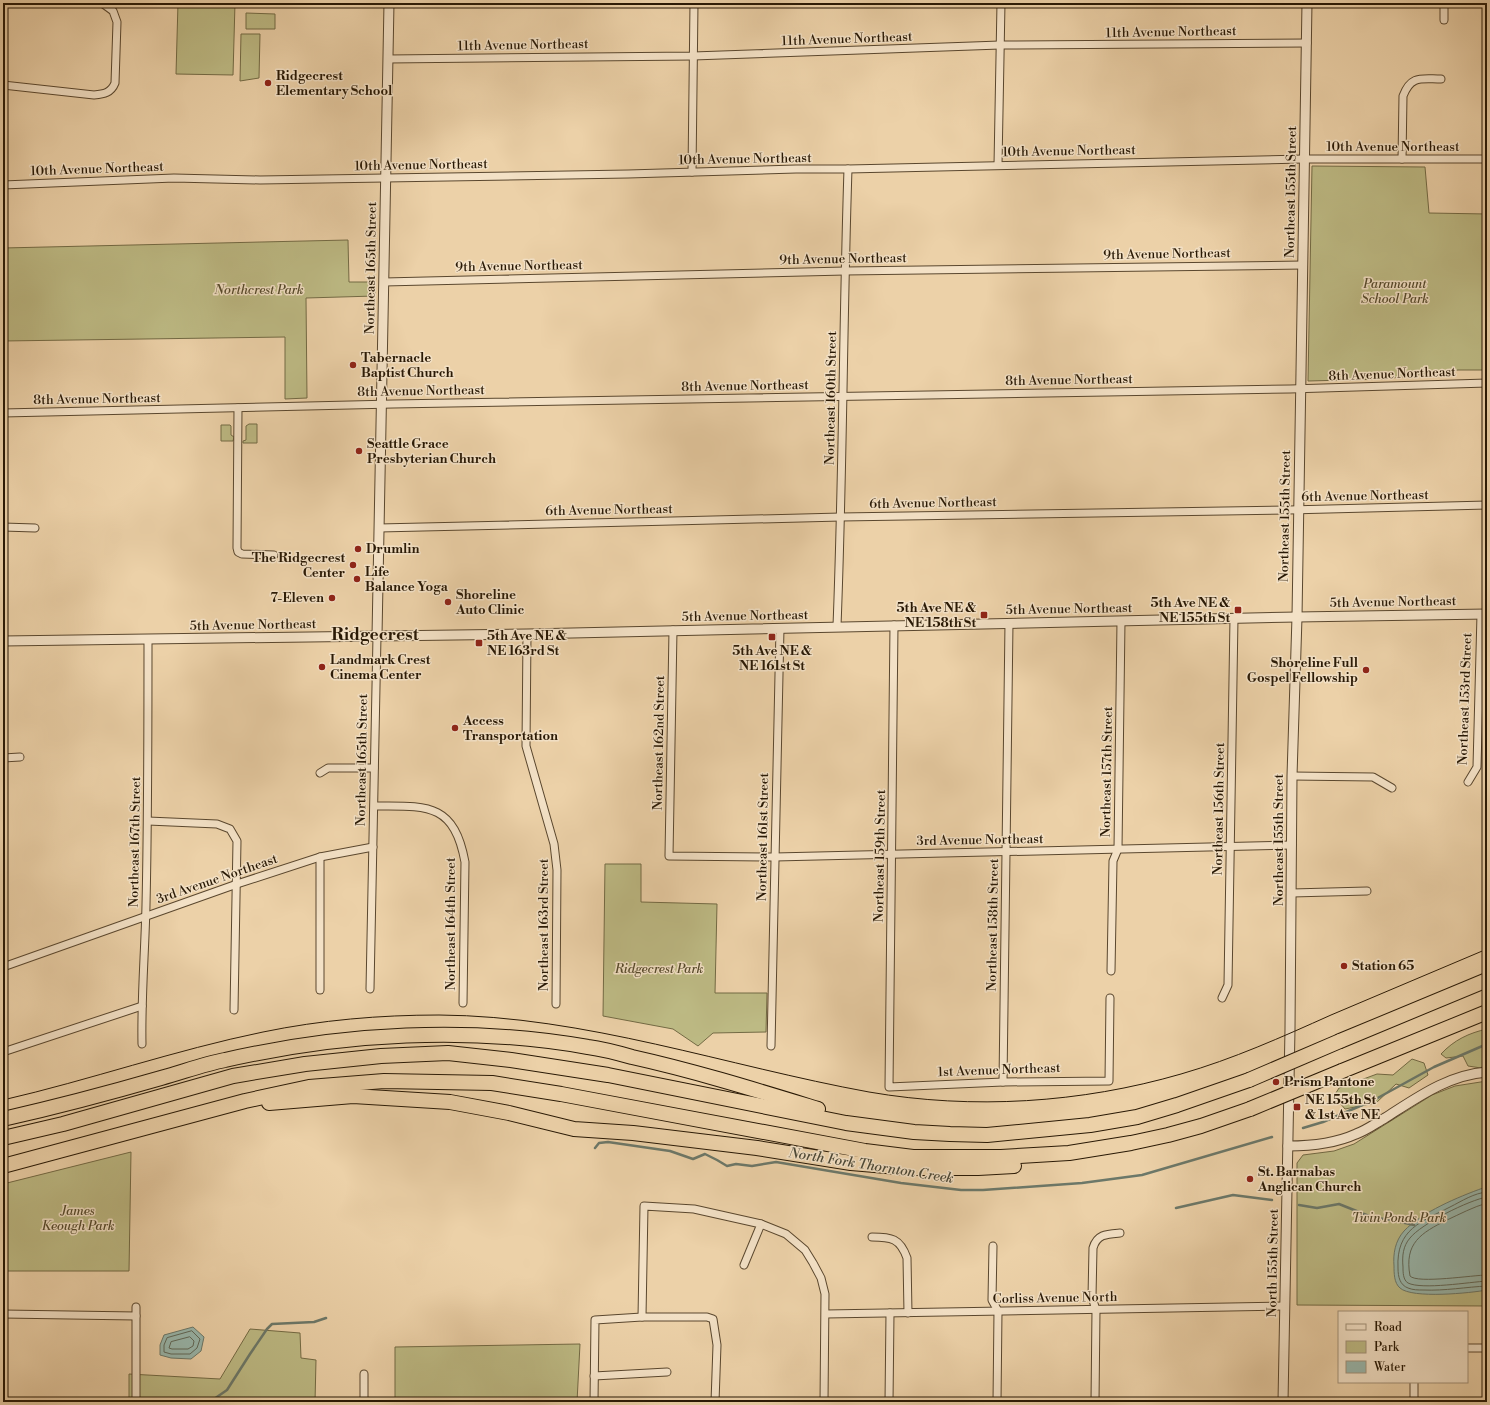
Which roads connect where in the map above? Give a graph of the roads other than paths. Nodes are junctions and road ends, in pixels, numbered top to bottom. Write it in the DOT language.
graph roads {
  1 [pos="389,3"];
  2 [pos="694,3"];
  3 [pos="1001,3"];
  4 [pos="1307,3"];
  5 [pos="1444,3"];
  6 [pos="104,4"];
  7 [pos="1444,20"];
  8 [pos="1306,43"];
  9 [pos="1000,45"];
  10 [pos="693,56"];
  11 [pos="388,59"];
  12 [pos="1441,79"];
  13 [pos="3,86"];
  14 [pos="1304,159"];
  15 [pos="1402,159"];
  16 [pos="1487,159"];
  17 [pos="998,165"];
  18 [pos="848,169"];
  19 [pos="692,172"];
  20 [pos="386,177"];
  21 [pos="3,184"];
  22 [pos="1303,265"];
  23 [pos="845,271"];
  24 [pos="384,282"];
  25 [pos="1487,384"];
  26 [pos="1300,389"];
  27 [pos="842,396"];
  28 [pos="382,404"];
  29 [pos="238,408"];
  30 [pos="3,414"];
  31 [pos="1487,505"];
  32 [pos="1298,510"];
  33 [pos="841,517"];
  34 [pos="3,527"];
  35 [pos="35,528"];
  36 [pos="379,528"];
  37 [pos="274,555"];
  38 [pos="1484,614"];
  39 [pos="1297,617"];
  40 [pos="1234,618"];
  41 [pos="1121,621"];
  42 [pos="1009,623"];
  43 [pos="894,625"];
  44 [pos="837,626"];
  45 [pos="780,628"];
  46 [pos="673,630"];
  47 [pos="528,634"];
  48 [pos="377,636"];
  49 [pos="148,639"];
  50 [pos="3,641"];
  51 [pos="20,757"];
  52 [pos="3,758"];
  53 [pos="374,768"];
  54 [pos="320,773"];
  55 [pos="1292,776"];
  56 [pos="1468,782"];
  57 [pos="1392,788"];
  58 [pos="375,806"];
  59 [pos="148,822"];
  60 [pos="1292,845"];
  61 [pos="1231,846"];
  62 [pos="374,847"];
  63 [pos="1118,849"];
  64 [pos="1006,851"];
  65 [pos="892,854"];
  66 [pos="669,856"];
  67 [pos="320,857"];
  68 [pos="775,857"];
  69 [pos="237,884"];
  70 [pos="1367,891"];
  71 [pos="1292,893"];
  72 [pos="146,917"];
  73 [pos="3,967"];
  74 [pos="1111,971"];
  75 [pos="1487,980"];
  76 [pos="320,990"];
  77 [pos="370,990"];
  78 [pos="1110,998"];
  79 [pos="1222,998"];
  80 [pos="464,1003"];
  81 [pos="556,1004"];
  82 [pos="142,1006"];
  83 [pos="234,1010"];
  84 [pos="1487,1012"];
  85 [pos="1290,1029"];
  86 [pos="142,1044"];
  87 [pos="771,1046"];
  88 [pos="3,1052"];
  89 [pos="1487,1072"];
  90 [pos="1003,1082"];
  91 [pos="889,1087"];
  92 [pos="245,1101"];
  93 [pos="3,1119"];
  94 [pos="877,1127"];
  95 [pos="3,1138"];
  96 [pos="1288,1146"];
  97 [pos="1070,1153"];
  98 [pos="3,1166"];
  99 [pos="761,1224"];
  100 [pos="1120,1233"];
  101 [pos="872,1237"];
  102 [pos="993,1246"];
  103 [pos="744,1265"];
  104 [pos="1285,1306"];
  105 [pos="136,1307"];
  106 [pos="1096,1310"];
  107 [pos="998,1311"];
  108 [pos="890,1313"];
  109 [pos="908,1313"];
  110 [pos="3,1314"];
  111 [pos="826,1314"];
  112 [pos="136,1316"];
  113 [pos="642,1318"];
  114 [pos="1468,1348"];
  115 [pos="1487,1348"];
  116 [pos="667,1372"];
  117 [pos="364,1374"];
  118 [pos="594,1376"];
  119 [pos="1414,1383"];
  120 [pos="136,1402"];
  121 [pos="364,1402"];
  122 [pos="594,1402"];
  123 [pos="715,1402"];
  124 [pos="824,1402"];
  125 [pos="889,1402"];
  126 [pos="997,1402"];
  127 [pos="1095,1402"];
  128 [pos="1283,1402"];
  129 [pos="1414,1402"];
  1 -- 11 [label="street, Northeast 165th Street"];
  2 -- 10 [label="street"];
  3 -- 9 [label="street"];
  4 -- 8 [label="street, Northeast 155th Street"];
  5 -- 7 [label="street"];
  6 -- 13 [label="street"];
  8 -- 9 [label="street, 11th Avenue Northeast"];
  8 -- 14 [label="street, Northeast 155th Street"];
  9 -- 10 [label="street, 11th Avenue Northeast"];
  9 -- 17 [label="street"];
  10 -- 11 [label="street, 11th Avenue Northeast"];
  10 -- 19 [label="street"];
  11 -- 20 [label="street, Northeast 165th Street"];
  12 -- 15 [label="street"];
  14 -- 15 [label="street, 10th Avenue Northeast"];
  14 -- 17 [label="street, 10th Avenue Northeast"];
  14 -- 22 [label="street, Northeast 155th Street"];
  15 -- 16 [label="street, 10th Avenue Northeast"];
  17 -- 18 [label="street, 10th Avenue Northeast"];
  18 -- 19 [label="street, 10th Avenue Northeast"];
  18 -- 23 [label="street, Northeast 160th Street"];
  19 -- 20 [label="street, 10th Avenue Northeast"];
  20 -- 21 [label="street, 10th Avenue Northeast"];
  20 -- 24 [label="street, Northeast 165th Street"];
  22 -- 23 [label="street, 9th Avenue Northeast"];
  22 -- 26 [label="street, Northeast 155th Street"];
  23 -- 24 [label="street, 9th Avenue Northeast"];
  23 -- 27 [label="street, Northeast 160th Street"];
  24 -- 28 [label="street, Northeast 165th Street"];
  25 -- 26 [label="street, 8th Avenue Northeast"];
  26 -- 27 [label="street, 8th Avenue Northeast"];
  26 -- 32 [label="street, Northeast 155th Street"];
  27 -- 28 [label="street, 8th Avenue Northeast"];
  27 -- 33 [label="street, Northeast 160th Street"];
  28 -- 29 [label="street, 8th Avenue Northeast"];
  28 -- 36 [label="street, Northeast 165th Street"];
  29 -- 30 [label="street, 8th Avenue Northeast"];
  29 -- 37 [label="street"];
  31 -- 32 [label="street, 6th Avenue Northeast"];
  32 -- 33 [label="street, 6th Avenue Northeast"];
  32 -- 39 [label="street, Northeast 155th Street"];
  33 -- 36 [label="street, 6th Avenue Northeast"];
  33 -- 44 [label="street, Northeast 160th Street"];
  34 -- 35 [label="street"];
  36 -- 48 [label="street, Northeast 165th Street"];
  38 -- 39 [label="street, 5th Avenue Northeast"];
  38 -- 56 [label="street, Northeast 153rd Street"];
  39 -- 40 [label="street, 5th Avenue Northeast"];
  39 -- 55 [label="street, Northeast 155th Street"];
  40 -- 41 [label="street, 5th Avenue Northeast"];
  40 -- 61 [label="street, Northeast 156th Street"];
  41 -- 42 [label="street, 5th Avenue Northeast"];
  41 -- 63 [label="street, Northeast 157th Street"];
  42 -- 43 [label="street, 5th Avenue Northeast"];
  42 -- 64 [label="street, Northeast 158th Street"];
  43 -- 44 [label="street, 5th Avenue Northeast"];
  43 -- 65 [label="street, Northeast 159th Street"];
  44 -- 45 [label="street, 5th Avenue Northeast"];
  45 -- 46 [label="street, 5th Avenue Northeast"];
  45 -- 68 [label="street, Northeast 161st Street"];
  46 -- 47 [label="street, 5th Avenue Northeast"];
  46 -- 66 [label="street, Northeast 162nd Street"];
  47 -- 48 [label="street, 5th Avenue Northeast"];
  47 -- 81 [label="street, Northeast 163rd Street"];
  48 -- 49 [label="street, 5th Avenue Northeast"];
  48 -- 53 [label="street, Northeast 165th Street"];
  49 -- 50 [label="street, 5th Avenue Northeast"];
  49 -- 59 [label="street, Northeast 167th Street"];
  51 -- 52 [label="street"];
  53 -- 54 [label="street"];
  53 -- 58 [label="street, Northeast 165th Street"];
  55 -- 57 [label="street"];
  55 -- 60 [label="street, Northeast 155th Street"];
  58 -- 62 [label="street, Northeast 165th Street"];
  58 -- 80 [label="street, Northeast 164th Street"];
  59 -- 69 [label="street"];
  59 -- 72 [label="street, Northeast 167th Street"];
  60 -- 61 [label="street, 3rd Avenue Northeast"];
  60 -- 71 [label="street, Northeast 155th Street"];
  61 -- 63 [label="street, 3rd Avenue Northeast"];
  61 -- 79 [label="street, Northeast 156th Street"];
  62 -- 67 [label="street, 3rd Avenue Northeast"];
  62 -- 77 [label="street, Northeast 165th Street"];
  63 -- 64 [label="street, 3rd Avenue Northeast"];
  63 -- 74 [label="street, Northeast 157th Street"];
  64 -- 65 [label="street, 3rd Avenue Northeast"];
  64 -- 90 [label="street, Northeast 158th Street"];
  65 -- 68 [label="street, 3rd Avenue Northeast"];
  65 -- 91 [label="street, Northeast 159th Street"];
  66 -- 68 [label="street, 3rd Avenue Northeast"];
  67 -- 69 [label="street, 3rd Avenue Northeast"];
  67 -- 76 [label="street"];
  68 -- 87 [label="street, Northeast 161st Street"];
  69 -- 72 [label="street, 3rd Avenue Northeast"];
  69 -- 83 [label="street"];
  70 -- 71 [label="street"];
  71 -- 85 [label="street, Northeast 155th Street"];
  72 -- 73 [label="street, 3rd Avenue Northeast"];
  72 -- 82 [label="street, Northeast 167th Street"];
  75 -- 94 [label="highway, bridge"];
  78 -- 90 [label="street, 1st Avenue Northeast"];
  82 -- 86 [label="street, Northeast 167th Street"];
  82 -- 88 [label="street"];
  84 -- 97 [label="highway, bridge"];
  85 -- 96 [label="street, North 155th Street"];
  89 -- 96 [label="street"];
  90 -- 91 [label="street, 1st Avenue Northeast"];
  92 -- 97 [label="highway"];
  92 -- 97 [label="highway"];
  92 -- 98 [label="highway"];
  93 -- 94 [label="highway"];
  94 -- 95 [label="highway"];
  96 -- 104 [label="street, North 155th Street"];
  99 -- 103 [label="street"];
  99 -- 111 [label="street"];
  99 -- 113 [label="street"];
  100 -- 106 [label="street"];
  101 -- 109 [label="street"];
  102 -- 107 [label="street"];
  104 -- 106 [label="street, Corliss Avenue North"];
  104 -- 128 [label="street, North 155th Street"];
  105 -- 112 [label="street"];
  106 -- 107 [label="street, Corliss Avenue North"];
  106 -- 127 [label="street"];
  107 -- 109 [label="street, Corliss Avenue North"];
  107 -- 126 [label="street"];
  108 -- 109 [label="street, Corliss Avenue North"];
  108 -- 111 [label="street, Corliss Avenue North"];
  108 -- 125 [label="street"];
  110 -- 112 [label="street"];
  111 -- 124 [label="street"];
  112 -- 120 [label="street"];
  113 -- 118 [label="street"];
  113 -- 123 [label="street"];
  114 -- 115 [label="street"];
  116 -- 118 [label="street"];
  117 -- 121 [label="street"];
  118 -- 122 [label="street"];
  119 -- 129 [label="street"];
}
